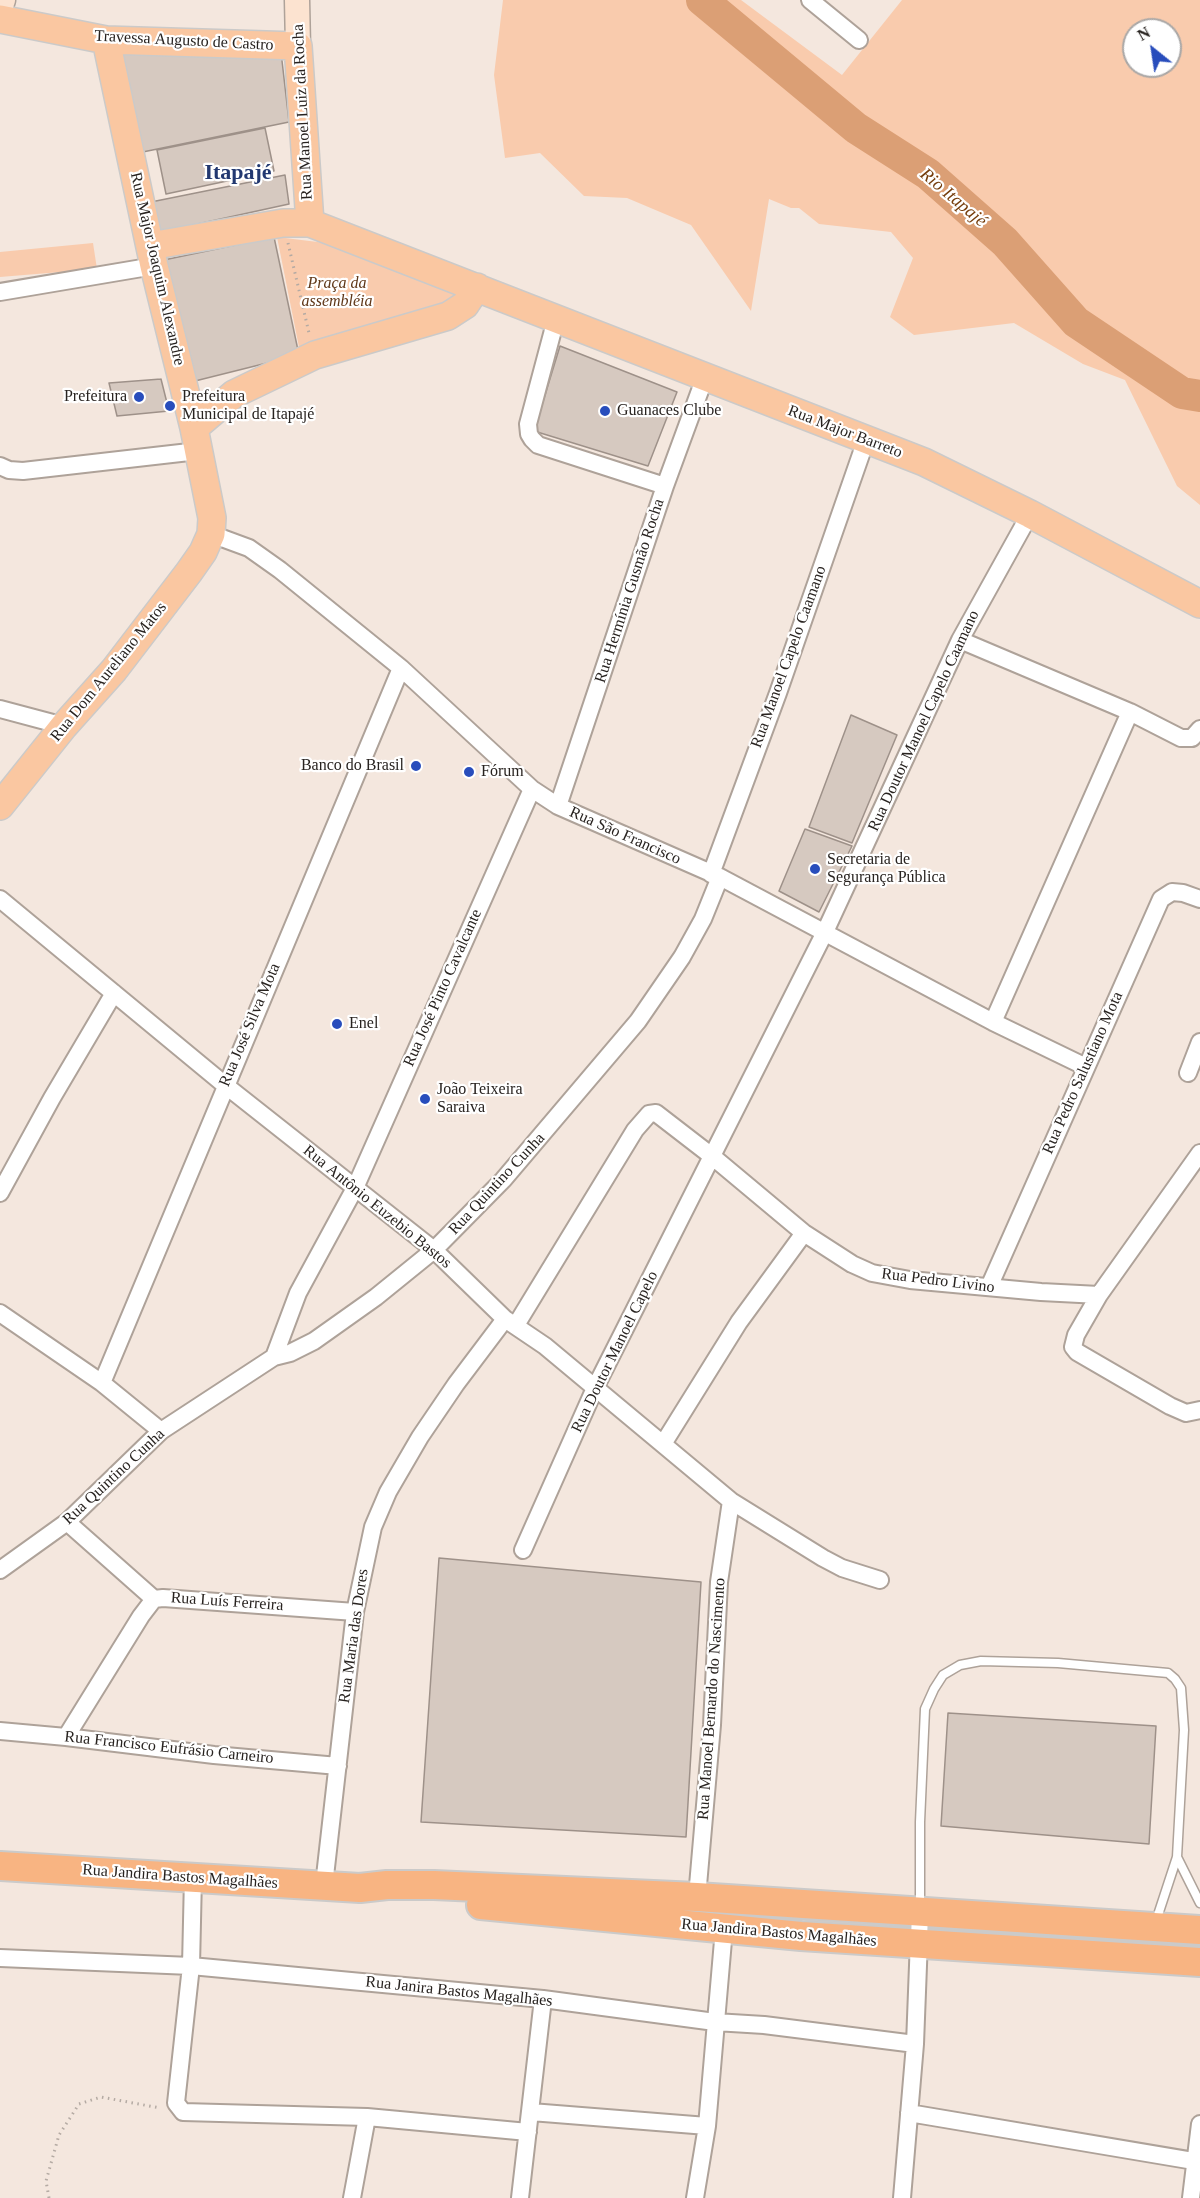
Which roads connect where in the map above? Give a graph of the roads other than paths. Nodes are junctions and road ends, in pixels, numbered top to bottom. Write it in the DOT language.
graph roads {
  1 [pos="3,0"];
  2 [pos="297,0"];
  3 [pos="819,3"];
  4 [pos="0,9"];
  5 [pos="0,19"];
  6 [pos="106,40"];
  7 [pos="859,40"];
  8 [pos="298,46"];
  9 [pos="310,223"];
  10 [pos="152,256"];
  11 [pos="477,287"];
  12 [pos="0,292"];
  13 [pos="555,319"];
  14 [pos="705,376"];
  15 [pos="196,440"];
  16 [pos="866,440"];
  17 [pos="0,466"];
  18 [pos="665,486"];
  19 [pos="1030,514"];
  20 [pos="212,534"];
  21 [pos="1200,604"];
  22 [pos="960,640"];
  23 [pos="401,668"];
  24 [pos="0,709"];
  25 [pos="1130,712"];
  26 [pos="64,726"];
  27 [pos="1196,734"];
  28 [pos="532,789"];
  29 [pos="0,806"];
  30 [pos="558,806"];
  31 [pos="716,875"];
  32 [pos="0,899"];
  33 [pos="1200,900"];
  34 [pos="824,934"];
  35 [pos="114,993"];
  36 [pos="993,1022"];
  37 [pos="1200,1042"];
  38 [pos="1086,1067"];
  39 [pos="1188,1073"];
  40 [pos="225,1084"];
  41 [pos="650,1114"];
  42 [pos="1200,1153"];
  43 [pos="713,1157"];
  44 [pos="354,1188"];
  45 [pos="0,1193"];
  46 [pos="804,1233"];
  47 [pos="434,1250"];
  48 [pos="989,1287"];
  49 [pos="1099,1295"];
  50 [pos="0,1313"];
  51 [pos="510,1322"];
  52 [pos="274,1357"];
  53 [pos="102,1383"];
  54 [pos="595,1388"];
  55 [pos="1200,1410"];
  56 [pos="162,1431"];
  57 [pos="663,1444"];
  58 [pos="731,1501"];
  59 [pos="67,1522"];
  60 [pos="523,1550"];
  61 [pos="0,1570"];
  62 [pos="880,1580"];
  63 [pos="154,1599"];
  64 [pos="355,1611"];
  65 [pos="0,1731"];
  66 [pos="66,1737"];
  67 [pos="338,1766"];
  68 [pos="1177,1857"];
  69 [pos="0,1866"];
  70 [pos="193,1877"];
  71 [pos="324,1885"];
  72 [pos="360,1888"];
  73 [pos="697,1897"];
  74 [pos="1200,1903"];
  75 [pos="920,1913"];
  76 [pos="1155,1928"];
  77 [pos="724,1929"];
  78 [pos="1200,1930"];
  79 [pos="919,1945"];
  80 [pos="1118,1957"];
  81 [pos="0,1958"];
  82 [pos="1200,1962"];
  83 [pos="191,1966"];
  84 [pos="543,1999"];
  85 [pos="715,2022"];
  86 [pos="915,2044"];
  87 [pos="531,2112"];
  88 [pos="909,2113"];
  89 [pos="367,2117"];
  90 [pos="1200,2124"];
  91 [pos="707,2126"];
  92 [pos="528,2132"];
  93 [pos="1198,2162"];
  94 [pos="352,2198"];
  95 [pos="520,2198"];
  96 [pos="695,2198"];
  97 [pos="902,2198"];
  98 [pos="1191,2198"];
  1 -- 4 [label="main road"];
  2 -- 8 [label="main road, Rua Manoel Luiz da Rocha"];
  3 -- 7 [label="street"];
  5 -- 6 [label="main road, Travessa Augusto de Castro"];
  6 -- 8 [label="main road, Travessa Augusto de Castro"];
  6 -- 10 [label="main road, Rua Major Joaquim Alexandre"];
  8 -- 9 [label="main road, Rua Manoel Luiz da Rocha"];
  9 -- 10 [label="main road"];
  9 -- 11 [label="main road, Rua Major Barreto"];
  10 -- 12 [label="street"];
  10 -- 15 [label="main road, Rua Major Joaquim Alexandre"];
  11 -- 13 [label="main road, Rua Major Barreto"];
  11 -- 15 [label="main road"];
  13 -- 14 [label="main road, Rua Major Barreto"];
  13 -- 18 [label="street"];
  14 -- 16 [label="main road, Rua Major Barreto"];
  14 -- 18 [label="street, Rua Hermínia Gusmão Rocha"];
  15 -- 17 [label="street"];
  15 -- 20 [label="main road, Rua Major Joaquim Alexandre"];
  16 -- 19 [label="main road, Rua Major Barreto"];
  16 -- 31 [label="street, Rua Manoel Capelo Caamano"];
  18 -- 30 [label="street, Rua Hermínia Gusmão Rocha"];
  19 -- 21 [label="main road, Rua Major Barreto"];
  19 -- 22 [label="street, Rua Doutor Manoel Capelo Caamano"];
  20 -- 23 [label="street, Rua São Francisco"];
  20 -- 26 [label="main road, Rua Dom Aureliano Matos"];
  22 -- 25 [label="street"];
  22 -- 34 [label="street, Rua Doutor Manoel Capelo Caamano"];
  23 -- 28 [label="street, Rua São Francisco"];
  23 -- 40 [label="street, Rua José Silva Mota"];
  24 -- 26 [label="street"];
  25 -- 27 [label="street"];
  25 -- 36 [label="street"];
  26 -- 29 [label="main road, Rua Dom Aureliano Matos"];
  28 -- 30 [label="street, Rua São Francisco"];
  28 -- 44 [label="street, Rua José Pinto Cavalcante"];
  30 -- 31 [label="street, Rua São Francisco"];
  31 -- 34 [label="street, Rua São Francisco"];
  31 -- 47 [label="street, Rua Quintino Cunha"];
  32 -- 35 [label="street, Rua Antônio Euzebio Bastos"];
  33 -- 38 [label="street, Rua Pedro Salustiano Mota"];
  34 -- 36 [label="street, Rua São Francisco"];
  34 -- 43 [label="street, Rua Doutor Manoel Capelo Caamano"];
  35 -- 40 [label="street, Rua Antônio Euzebio Bastos"];
  35 -- 45 [label="street"];
  36 -- 38 [label="street, Rua São Francisco"];
  37 -- 39 [label="street"];
  38 -- 48 [label="street, Rua Pedro Salustiano Mota"];
  40 -- 44 [label="street, Rua Antônio Euzebio Bastos"];
  40 -- 53 [label="street, Rua José Silva Mota"];
  41 -- 43 [label="street, Rua Pedro Livino"];
  41 -- 51 [label="street, Rua Maria das Dores"];
  42 -- 49 [label="street"];
  43 -- 46 [label="street, Rua Pedro Livino"];
  43 -- 54 [label="street, Rua Doutor Manoel Capelo"];
  44 -- 47 [label="street, Rua Antônio Euzebio Bastos"];
  44 -- 52 [label="street, Rua José Pinto Cavalcante"];
  46 -- 48 [label="street, Rua Pedro Livino"];
  46 -- 57 [label="street"];
  47 -- 51 [label="street, Rua Antônio Euzebio Bastos"];
  47 -- 52 [label="street, Rua Quintino Cunha"];
  48 -- 49 [label="street, Rua Pedro Livino"];
  49 -- 55 [label="street"];
  50 -- 53 [label="street"];
  51 -- 54 [label="street, Rua Antônio Euzebio Bastos"];
  51 -- 64 [label="street, Rua Maria das Dores"];
  52 -- 56 [label="street, Rua Quintino Cunha"];
  53 -- 56 [label="street"];
  54 -- 57 [label="street, Rua Antônio Euzebio Bastos"];
  54 -- 60 [label="street, Rua Doutor Manoel Capelo"];
  56 -- 59 [label="street, Rua Quintino Cunha"];
  57 -- 58 [label="street, Rua Antônio Euzebio Bastos"];
  58 -- 62 [label="street, Rua Antônio Euzebio Bastos"];
  58 -- 73 [label="street, Rua Manoel Bernardo do Nascimento"];
  59 -- 61 [label="street, Rua Quintino Cunha"];
  59 -- 63 [label="street"];
  63 -- 64 [label="street, Rua Luís Ferreira"];
  63 -- 66 [label="street, Rua Luís Ferreira"];
  64 -- 67 [label="street, Rua Maria das Dores"];
  65 -- 66 [label="street, Rua Francisco Eufrásio Carneiro"];
  66 -- 67 [label="street, Rua Francisco Eufrásio Carneiro"];
  67 -- 71 [label="street, Rua Maria das Dores"];
  68 -- 74 [label="lane"];
  68 -- 75 [label="lane"];
  68 -- 76 [label="lane"];
  69 -- 70 [label="highway, Rua Jandira Bastos Magalhães"];
  70 -- 71 [label="highway, Rua Jandira Bastos Magalhães"];
  70 -- 83 [label="street"];
  71 -- 72 [label="highway, Rua Jandira Bastos Magalhães"];
  72 -- 73 [label="highway, Rua Jandira Bastos Magalhães"];
  72 -- 77 [label="highway, Rua Jandira Bastos Magalhães"];
  73 -- 75 [label="highway, Rua Jandira Bastos Magalhães"];
  75 -- 76 [label="highway, Rua Jandira Bastos Magalhães"];
  75 -- 79 [label="street"];
  76 -- 78 [label="highway, Rua Jandira Bastos Magalhães"];
  76 -- 80 [label="highway"];
  77 -- 79 [label="highway, Rua Jandira Bastos Magalhães"];
  77 -- 85 [label="street"];
  79 -- 80 [label="highway, Rua Jandira Bastos Magalhães"];
  79 -- 86 [label="street"];
  80 -- 82 [label="highway, Rua Jandira Bastos Magalhães"];
  81 -- 83 [label="street, Rua Janira Bastos Magalhães"];
  83 -- 84 [label="street, Rua Janira Bastos Magalhães"];
  83 -- 89 [label="street"];
  84 -- 85 [label="street, Rua Janira Bastos Magalhães"];
  84 -- 87 [label="street"];
  85 -- 86 [label="street, Rua Janira Bastos Magalhães"];
  85 -- 91 [label="street"];
  86 -- 88 [label="street"];
  87 -- 91 [label="street"];
  87 -- 92 [label="street"];
  88 -- 93 [label="street"];
  88 -- 97 [label="street"];
  89 -- 92 [label="street"];
  89 -- 94 [label="street"];
  90 -- 93 [label="street"];
  91 -- 96 [label="street"];
  92 -- 95 [label="street"];
  93 -- 98 [label="street"];
}
